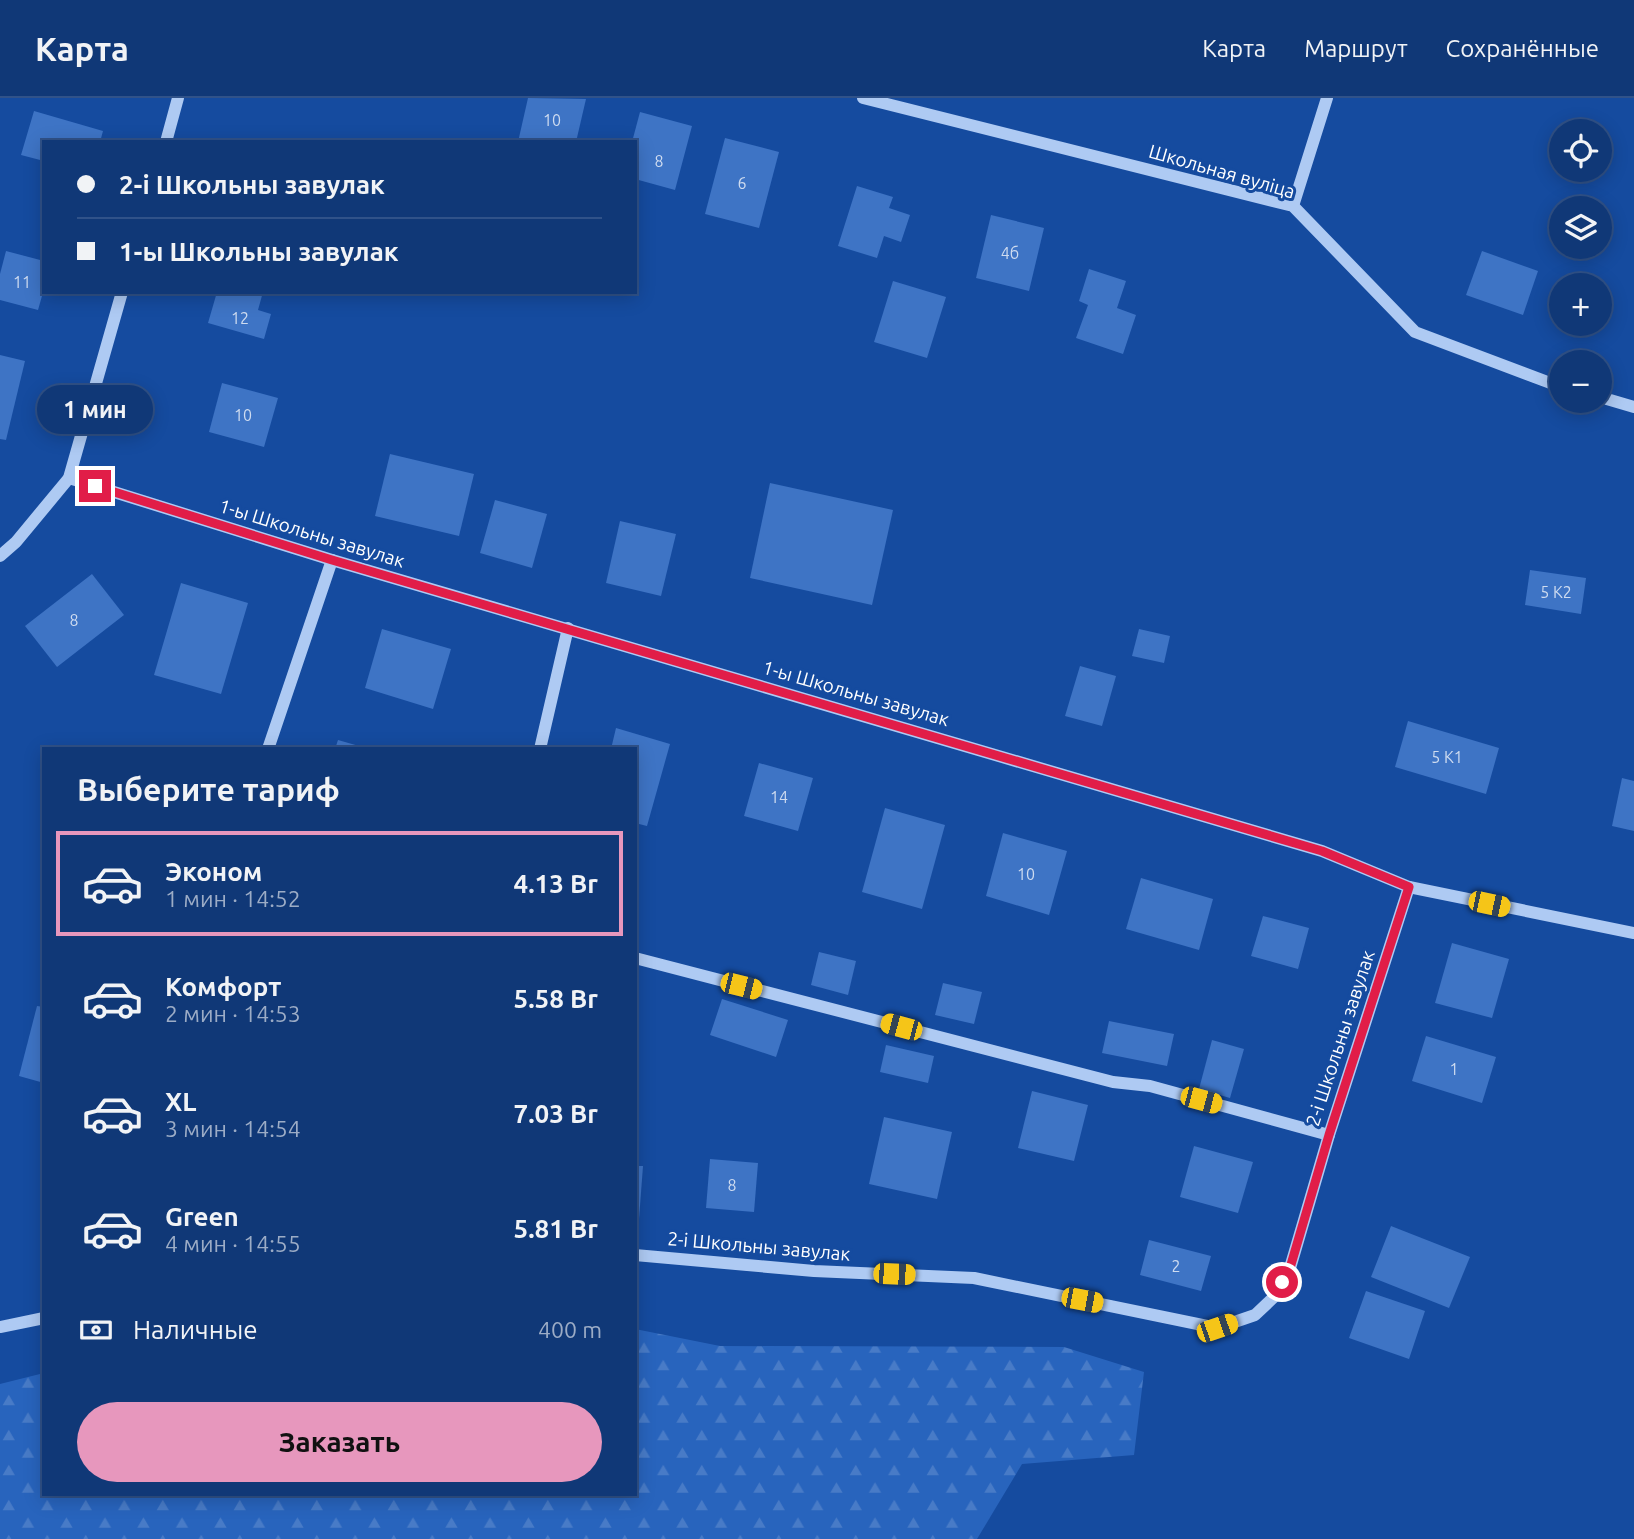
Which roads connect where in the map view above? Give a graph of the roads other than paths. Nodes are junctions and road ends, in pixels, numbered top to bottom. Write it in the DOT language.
graph roads {
  1 [pos="178,98"];
  2 [pos="863,98"];
  3 [pos="1327,98"];
  4 [pos="167,140"];
  5 [pos="1293,206"];
  6 [pos="121,294"];
  7 [pos="1549,382"];
  8 [pos="1612,401"];
  9 [pos="1634,407"];
  10 [pos="69,478"];
  11 [pos="0,556"];
  12 [pos="332,560"];
  13 [pos="568,628"];
  14 [pos="269,747"];
  15 [pos="540,747"];
  16 [pos="1409,887"];
  17 [pos="1634,933"];
  18 [pos="637,959"];
  19 [pos="1329,1135"];
  20 [pos="637,1255"];
  21 [pos="42,1318"];
  22 [pos="0,1327"];
  1 -- 4 [label="street"];
  2 -- 5 [label="street, Школьная вуліца"];
  3 -- 5 [label="street"];
  5 -- 7 [label="street, Школьная вуліца"];
  6 -- 10 [label="street"];
  8 -- 9 [label="street"];
  10 -- 11 [label="street"];
  10 -- 12 [label="street, 1-ы Школьны завулак"];
  12 -- 13 [label="street, 1-ы Школьны завулак"];
  12 -- 14 [label="street"];
  13 -- 15 [label="street"];
  13 -- 16 [label="street, 1-ы Школьны завулак"];
  16 -- 17 [label="street, 1-ы Школьны завулак"];
  16 -- 19 [label="street, 2-і Школьны завулак"];
  18 -- 19 [label="street"];
  19 -- 20 [label="street, 2-і Школьны завулак"];
  21 -- 22 [label="street"];
}
